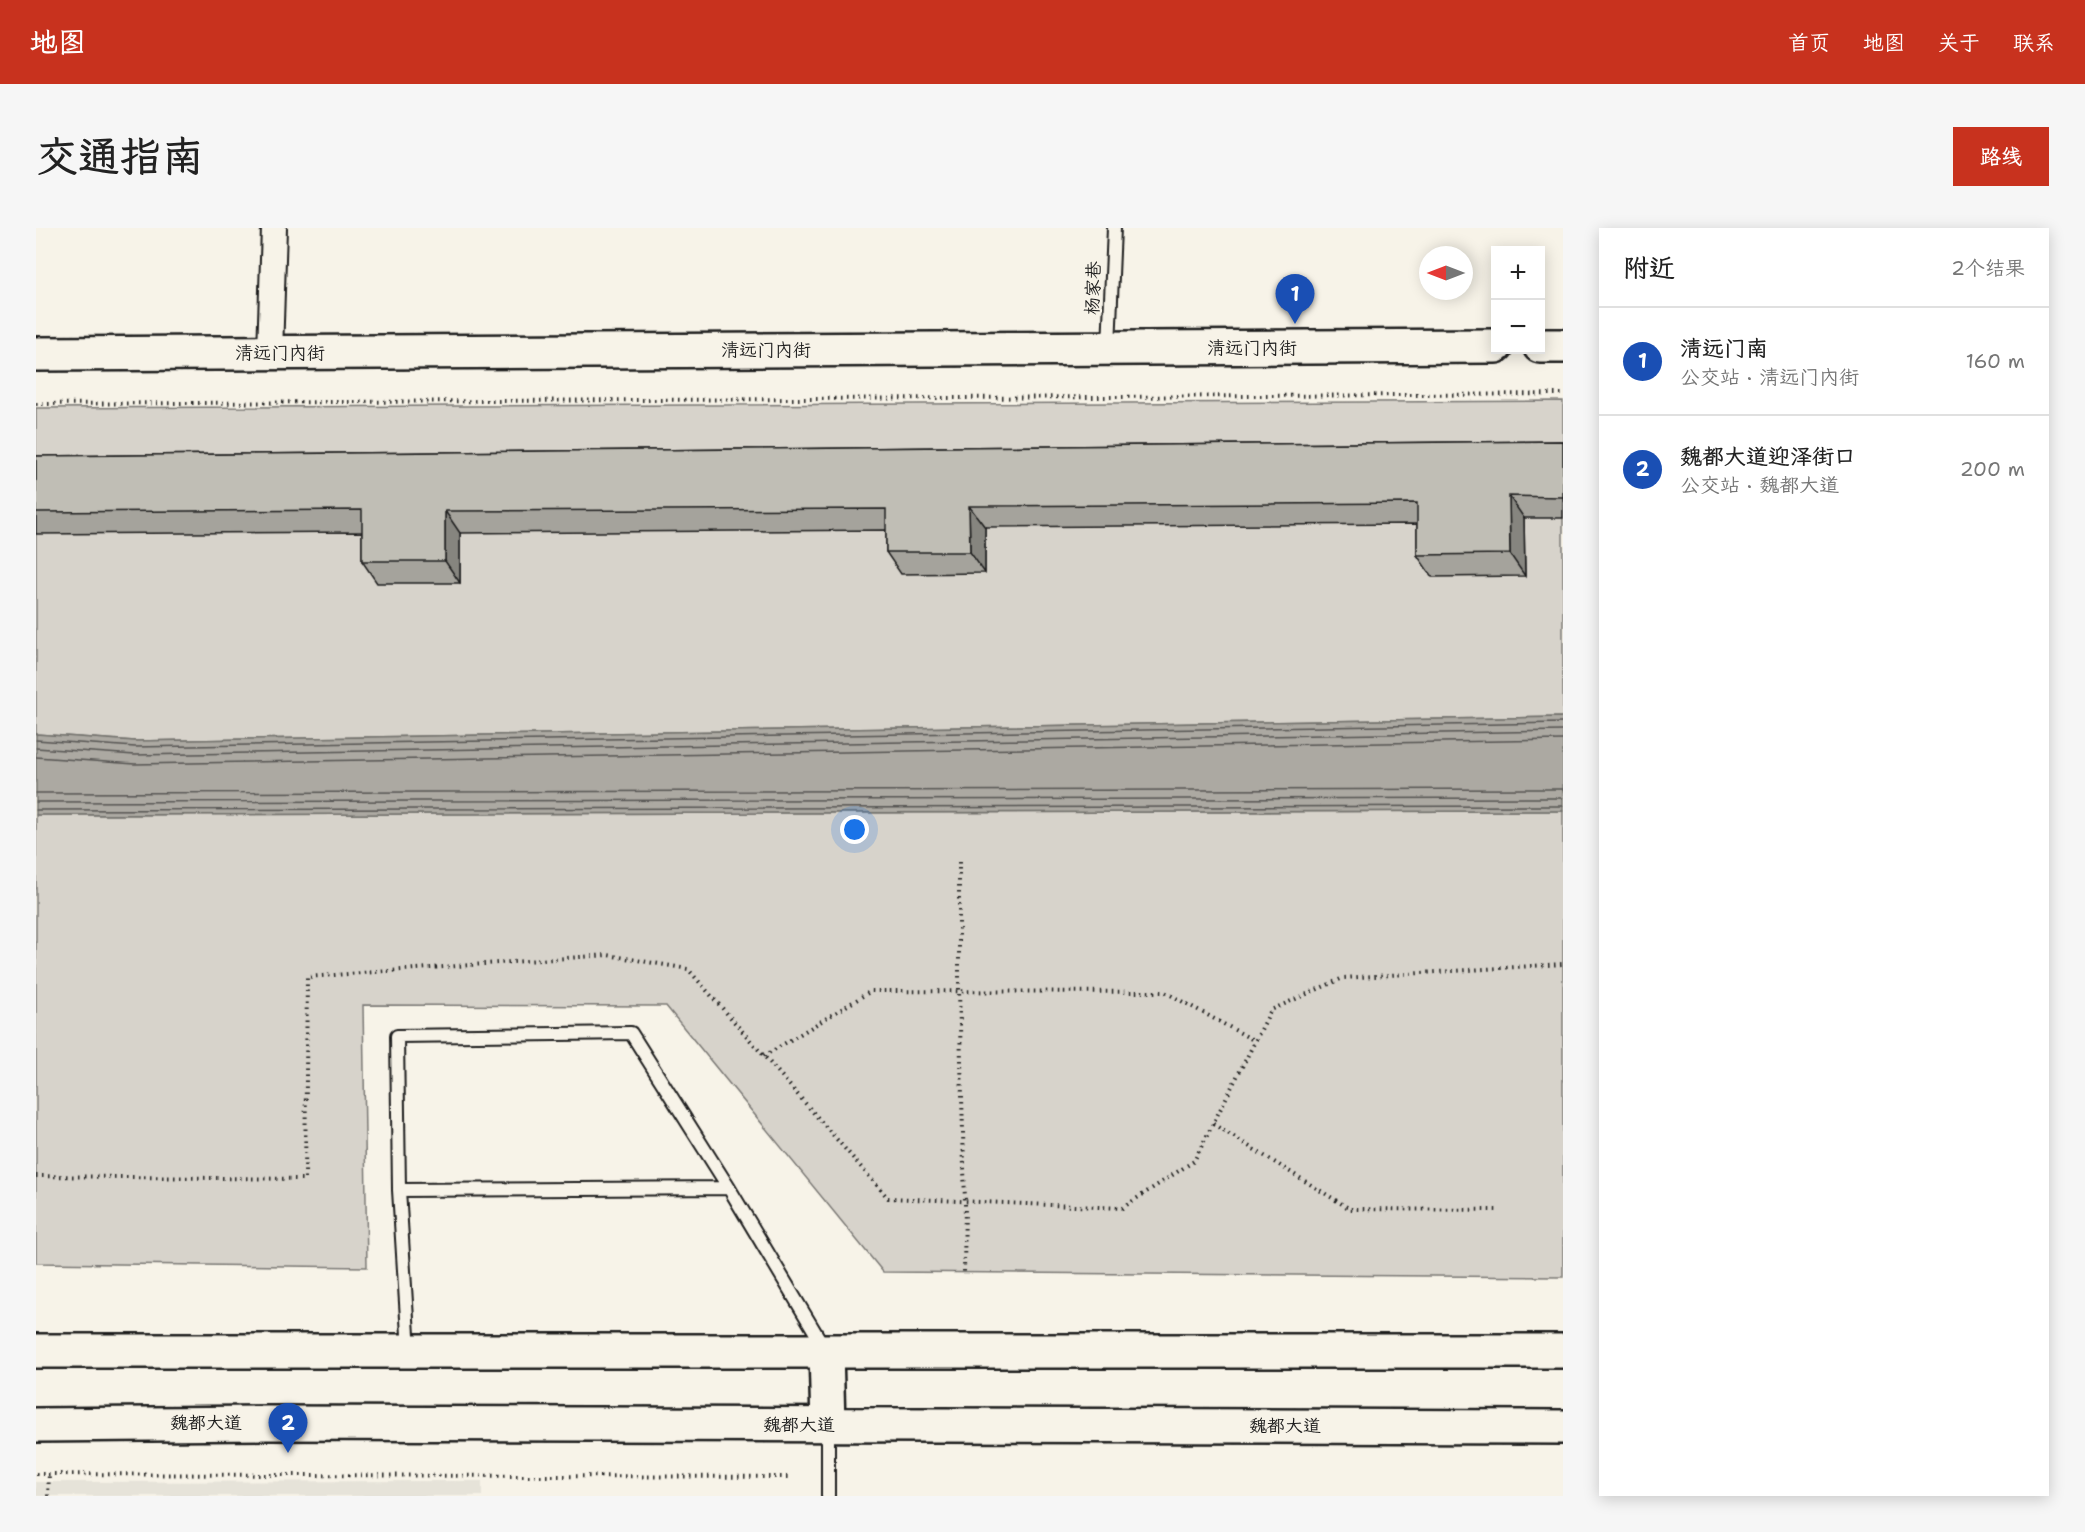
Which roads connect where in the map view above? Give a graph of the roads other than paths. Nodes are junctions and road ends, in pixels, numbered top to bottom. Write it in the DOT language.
graph roads {
  1 [pos="274,228"];
  2 [pos="1114,228"];
  3 [pos="1491,346"];
  4 [pos="1545,346"];
  5 [pos="1563,346"];
  6 [pos="1109,349"];
  7 [pos="270,353"];
  8 [pos="36,354"];
  9 [pos="729,1188"];
  10 [pos="399,1190"];
  11 [pos="36,1351"];
  12 [pos="409,1351"];
  13 [pos="826,1351"];
  14 [pos="1563,1351"];
  15 [pos="36,1425"];
  16 [pos="828,1425"];
  17 [pos="1563,1427"];
  18 [pos="828,1496"];
  1 -- 7 [label="street"];
  2 -- 6 [label="lane, 杨家巷"];
  3 -- 6 [label="main road, 清远门内街"];
  4 -- 5 [label="main road"];
  6 -- 7 [label="main road, 清远门内街"];
  7 -- 8 [label="main road, 清远门内街"];
  9 -- 10 [label="lane"];
  9 -- 10 [label="lane"];
  9 -- 13 [label="lane"];
  10 -- 12 [label="lane"];
  11 -- 12 [label="main road"];
  12 -- 13 [label="main road"];
  13 -- 14 [label="main road"];
  13 -- 16 [label="main road"];
  15 -- 16 [label="main road, 魏都大道"];
  16 -- 17 [label="main road, 魏都大道"];
  16 -- 18 [label="lane"];
}
